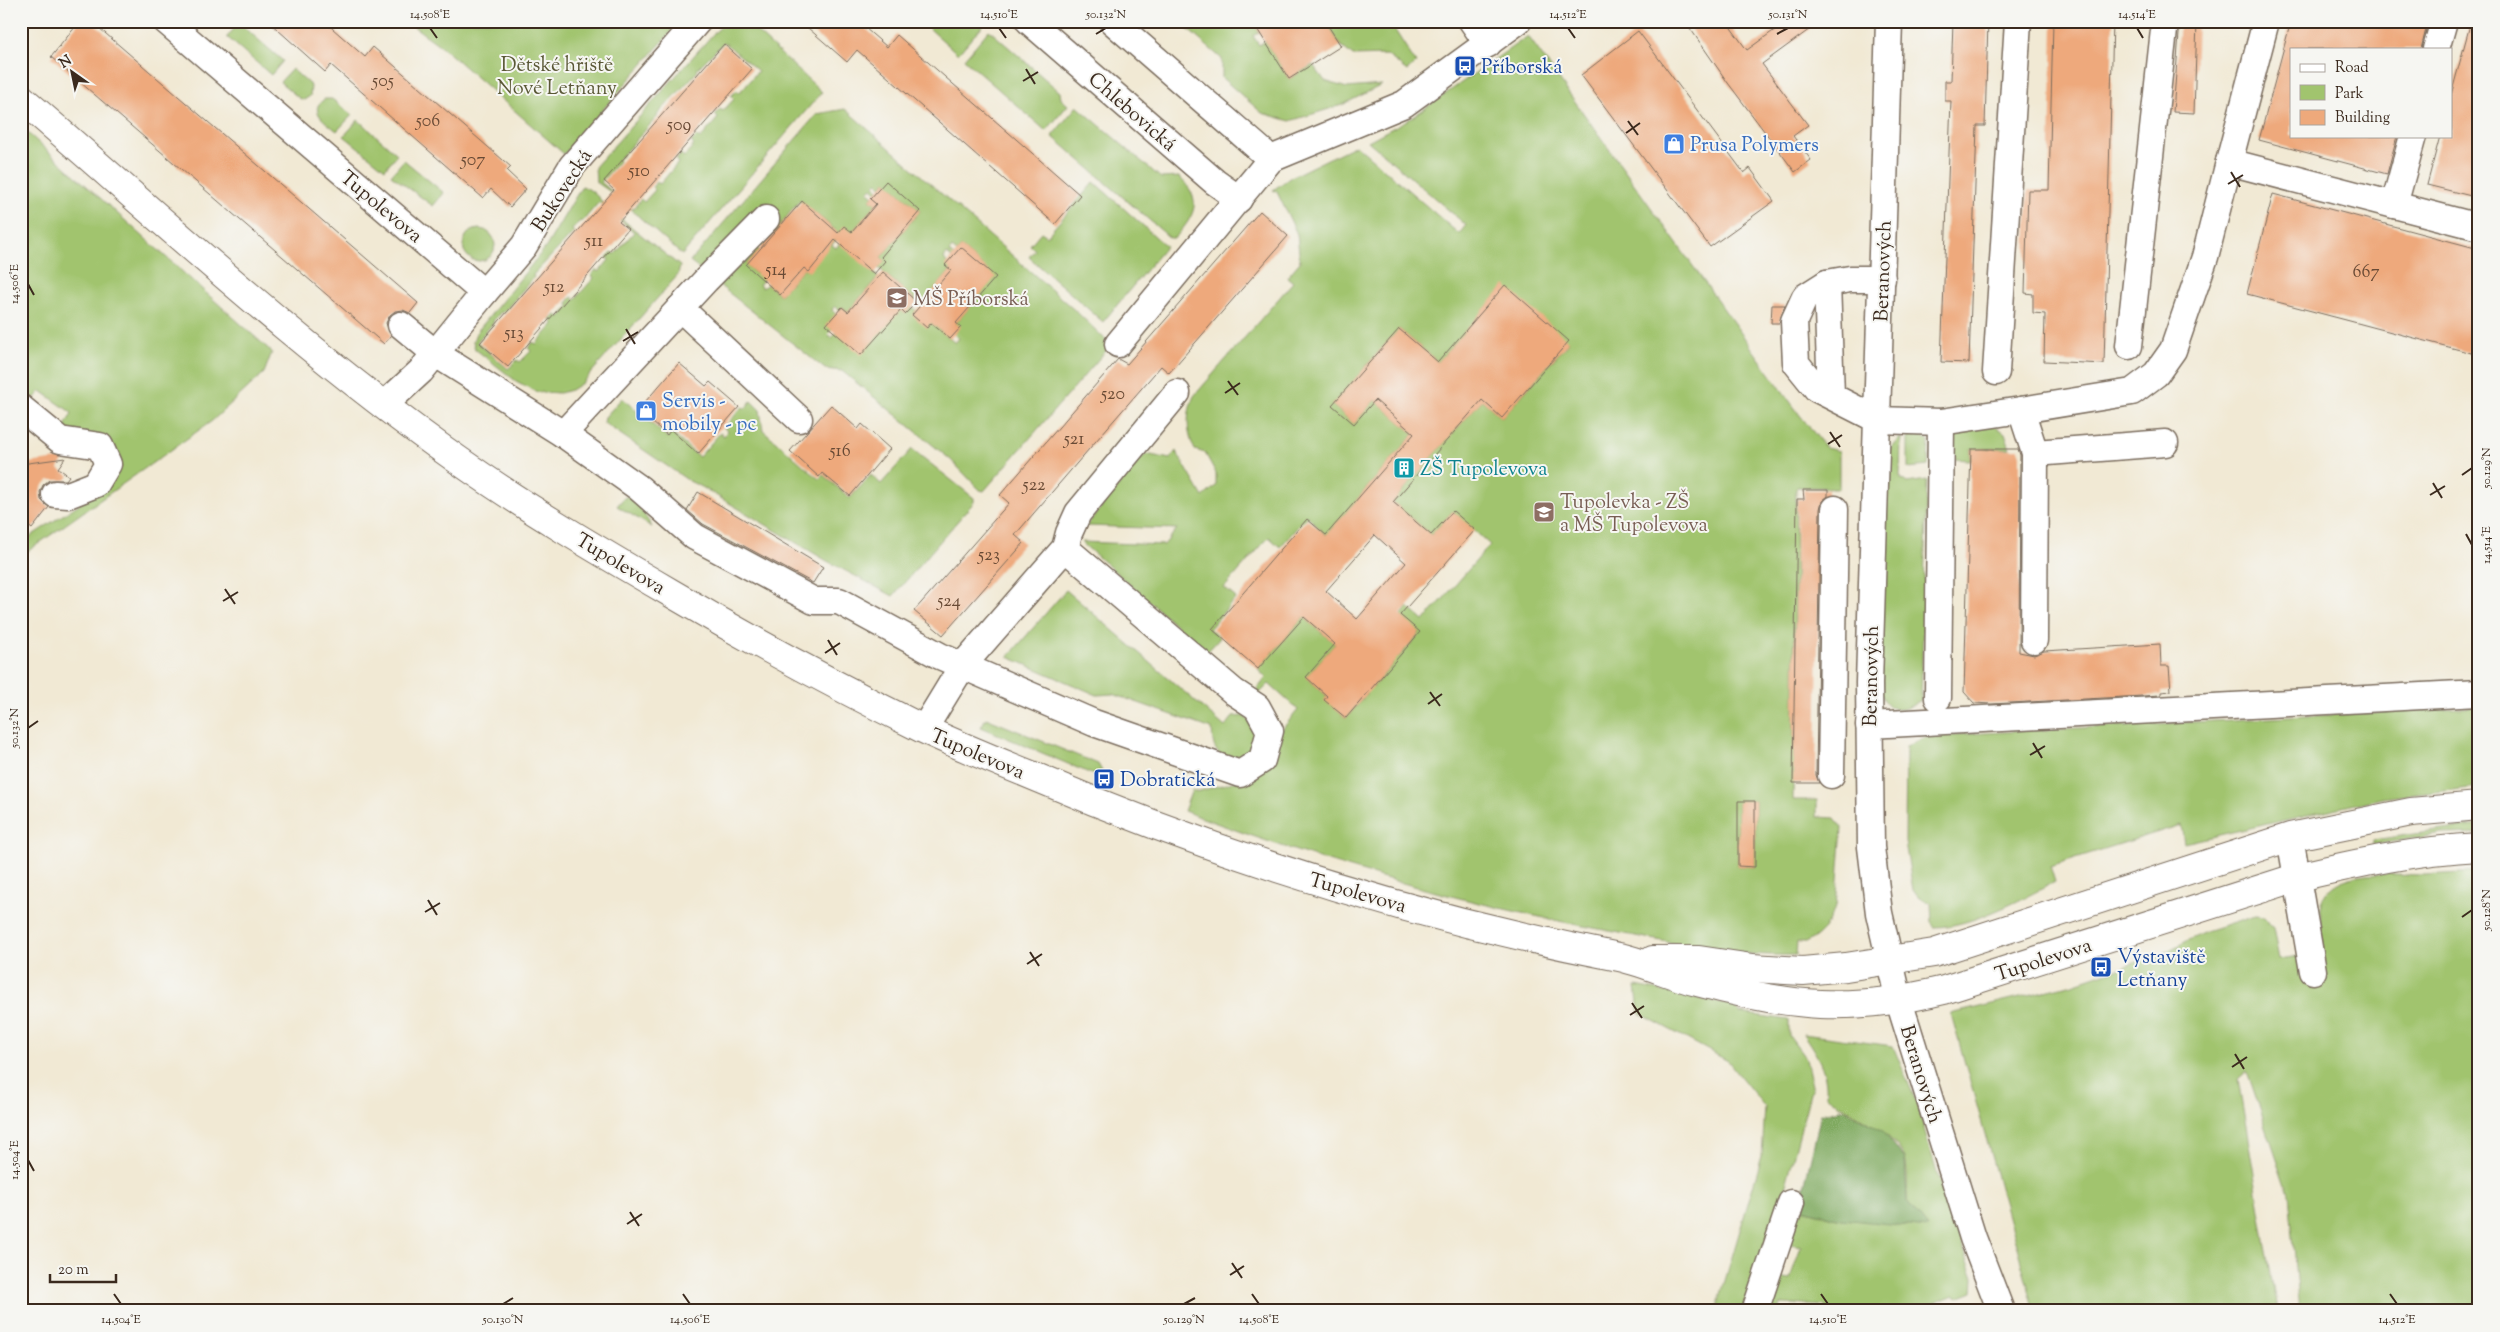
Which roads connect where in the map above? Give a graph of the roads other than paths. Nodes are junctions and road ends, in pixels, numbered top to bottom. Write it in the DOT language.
graph roads {
  1 [pos="166,21"];
  2 [pos="698,21"];
  3 [pos="1029,21"];
  4 [pos="1112,21"];
  5 [pos="1472,21"];
  6 [pos="1518,21"];
  7 [pos="1889,21"];
  8 [pos="2018,21"];
  9 [pos="2165,21"];
  10 [pos="2266,21"];
  11 [pos="2444,21"];
  12 [pos="1488,44"];
  13 [pos="2436,48"];
  14 [pos="21,98"];
  15 [pos="2412,138"];
  16 [pos="1272,159"];
  17 [pos="2229,162"];
  18 [pos="1238,199"];
  19 [pos="2394,205"];
  20 [pos="766,219"];
  21 [pos="2479,227"];
  22 [pos="1882,279"];
  23 [pos="1827,284"];
  24 [pos="484,293"];
  25 [pos="680,308"];
  26 [pos="401,325"];
  27 [pos="1118,344"];
  28 [pos="2129,346"];
  29 [pos="436,354"];
  30 [pos="1996,372"];
  31 [pos="1177,393"];
  32 [pos="1830,395"];
  33 [pos="384,405"];
  34 [pos="21,408"];
  35 [pos="2021,410"];
  36 [pos="799,419"];
  37 [pos="1878,420"];
  38 [pos="1941,422"];
  39 [pos="563,434"];
  40 [pos="2165,443"];
  41 [pos="2035,453"];
  42 [pos="55,494"];
  43 [pos="1874,533"];
  44 [pos="1065,548"];
  45 [pos="2034,640"];
  46 [pos="962,665"];
  47 [pos="2479,693"];
  48 [pos="1938,698"];
  49 [pos="1832,707"];
  50 [pos="1869,716"];
  51 [pos="924,729"];
  52 [pos="1831,775"];
  53 [pos="2479,806"];
  54 [pos="2290,837"];
  55 [pos="2479,847"];
  56 [pos="2298,877"];
  57 [pos="1634,960"];
  58 [pos="1888,961"];
  59 [pos="2313,971"];
  60 [pos="1899,1001"];
  61 [pos="1791,1203"];
  62 [pos="1756,1311"];
  63 [pos="2001,1311"];
  1 -- 24 [label="street, Tupolevova"];
  2 -- 24 [label="street, Bukovecká"];
  3 -- 18 [label="street, Chlebovická"];
  4 -- 16 [label="street"];
  5 -- 12 [label="street"];
  6 -- 12 [label="street"];
  7 -- 22 [label="street, Beranových"];
  8 -- 30 [label="street"];
  9 -- 28 [label="street"];
  10 -- 17 [label="street"];
  11 -- 13 [label="street"];
  12 -- 16 [label="street"];
  14 -- 33 [label="main road, Tupolevova"];
  15 -- 19 [label="street"];
  16 -- 18 [label="street"];
  17 -- 19 [label="street"];
  17 -- 35 [label="street"];
  18 -- 27 [label="street"];
  19 -- 21 [label="street"];
  20 -- 25 [label="street"];
  22 -- 23 [label="street"];
  22 -- 37 [label="street, Beranových"];
  23 -- 32 [label="street"];
  23 -- 32 [label="street"];
  24 -- 29 [label="street"];
  25 -- 36 [label="street"];
  25 -- 39 [label="street"];
  26 -- 29 [label="street"];
  29 -- 33 [label="street"];
  29 -- 39 [label="street"];
  31 -- 44 [label="street"];
  32 -- 37 [label="street"];
  33 -- 51 [label="main road, Tupolevova"];
  34 -- 42 [label="street"];
  35 -- 38 [label="street"];
  35 -- 41 [label="street"];
  37 -- 38 [label="street"];
  37 -- 43 [label="street, Beranových"];
  38 -- 48 [label="street"];
  39 -- 46 [label="street"];
  40 -- 41 [label="street"];
  41 -- 45 [label="street"];
  43 -- 49 [label="street"];
  43 -- 50 [label="street, Beranových"];
  44 -- 46 [label="street"];
  44 -- 46 [label="street"];
  46 -- 51 [label="street"];
  47 -- 50 [label="street"];
  49 -- 50 [label="street"];
  49 -- 52 [label="street"];
  50 -- 58 [label="street, Beranových"];
  51 -- 57 [label="main road, Tupolevova"];
  53 -- 54 [label="main road, Tupolevova"];
  54 -- 56 [label="street"];
  54 -- 58 [label="main road, Tupolevova"];
  55 -- 56 [label="main road, Tupolevova"];
  56 -- 59 [label="street"];
  56 -- 60 [label="main road, Tupolevova"];
  57 -- 58 [label="main road, Tupolevova"];
  57 -- 60 [label="main road, Tupolevova"];
  58 -- 60 [label="street, Beranových"];
  60 -- 63 [label="street, Beranových"];
  61 -- 62 [label="street"];
}
